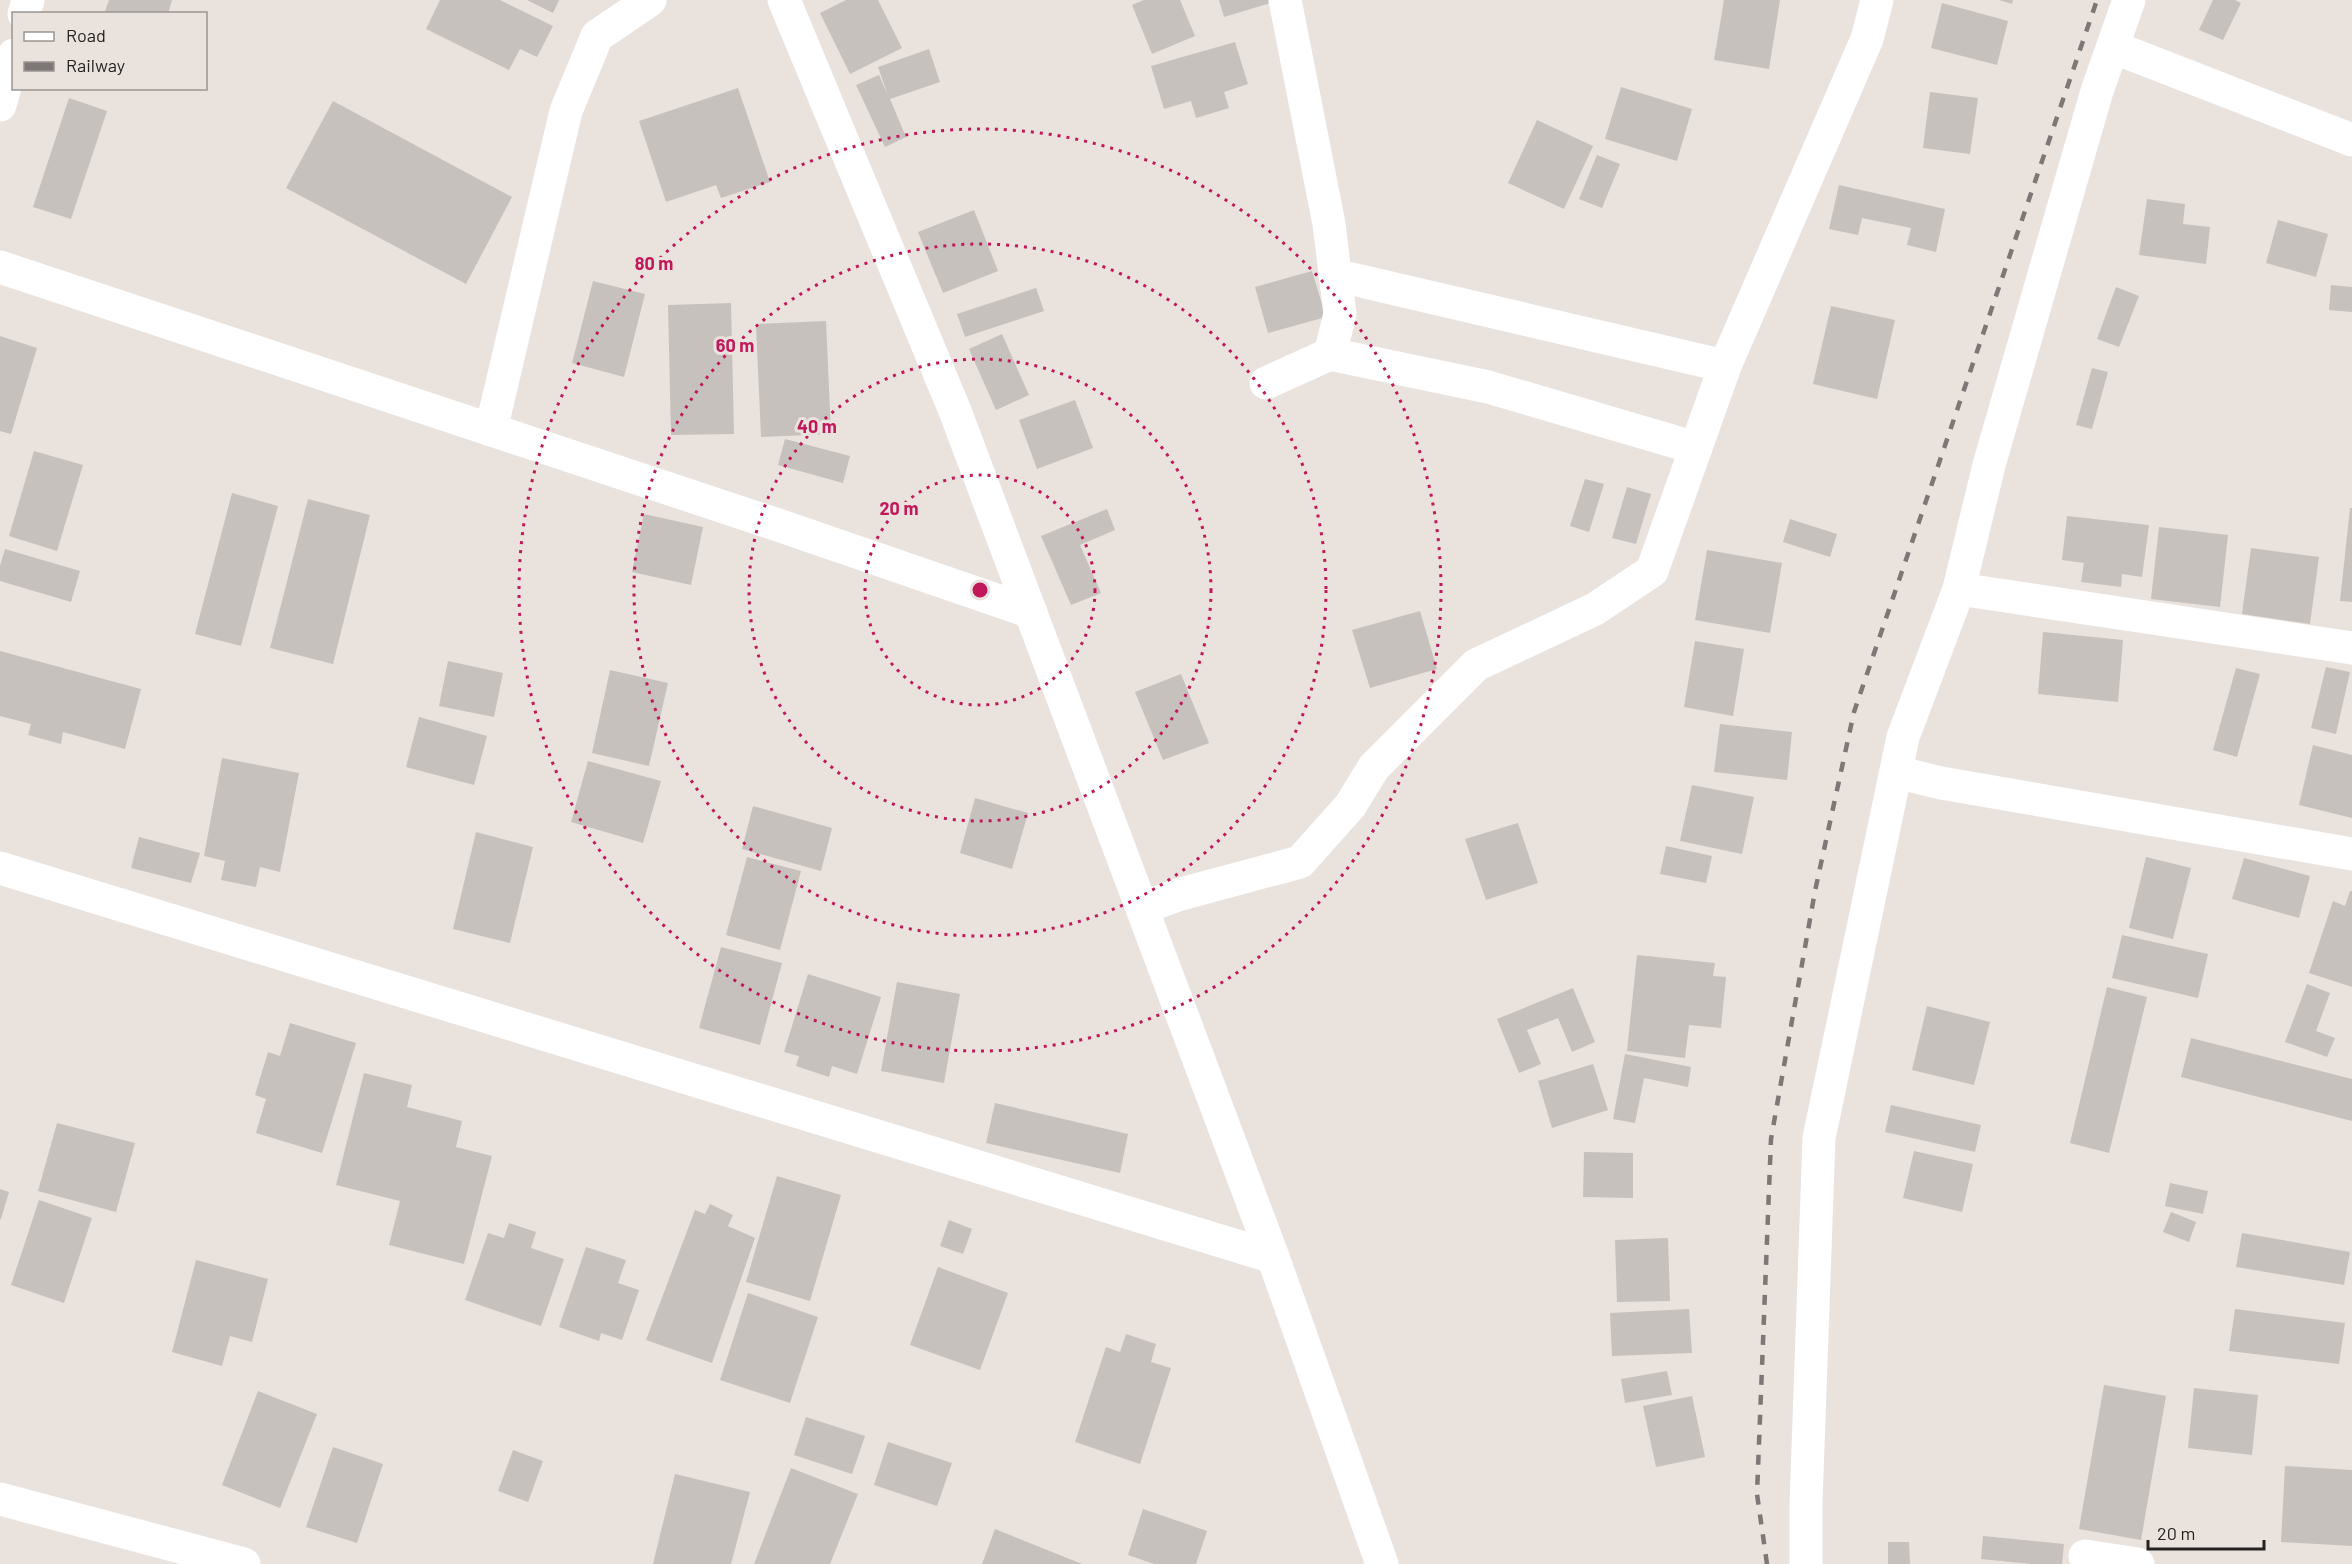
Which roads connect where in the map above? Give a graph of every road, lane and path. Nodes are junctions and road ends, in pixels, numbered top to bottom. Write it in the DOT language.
graph roads {
  1 [pos="650,0"];
  2 [pos="784,0"];
  3 [pos="1285,0"];
  4 [pos="1877,0"];
  5 [pos="2129,0"];
  6 [pos="2113,47"];
  7 [pos="12,62"];
  8 [pos="0,105"];
  9 [pos="2352,140"];
  10 [pos="0,267"];
  11 [pos="1335,275"];
  12 [pos="1330,354"];
  13 [pos="1725,366"];
  14 [pos="1266,383"];
  15 [pos="491,430"];
  16 [pos="1696,448"];
  17 [pos="1959,589"];
  18 [pos="1031,612"];
  19 [pos="2352,648"];
  20 [pos="1896,772"];
  21 [pos="2352,854"];
  22 [pos="0,868"];
  23 [pos="1142,908"];
  24 [pos="1273,1257"];
  25 [pos="0,1499"];
  26 [pos="2085,1556"];
  27 [pos="244,1564"];
  28 [pos="1382,1564"];
  29 [pos="1806,1564"];
  30 [pos="2138,1564"];
  1 -- 15 [label="street"];
  2 -- 18 [label="street"];
  3 -- 11 [label="street"];
  4 -- 13 [label="street"];
  5 -- 6 [label="street"];
  6 -- 9 [label="street"];
  6 -- 17 [label="street"];
  7 -- 8 [label="street"];
  10 -- 15 [label="street"];
  11 -- 12 [label="street"];
  11 -- 13 [label="street"];
  12 -- 14 [label="street"];
  12 -- 16 [label="street"];
  13 -- 16 [label="street"];
  15 -- 18 [label="street"];
  16 -- 23 [label="street"];
  17 -- 19 [label="street"];
  17 -- 20 [label="street"];
  18 -- 23 [label="street"];
  20 -- 21 [label="street"];
  20 -- 29 [label="street"];
  22 -- 24 [label="street"];
  23 -- 24 [label="street"];
  24 -- 28 [label="street"];
  25 -- 27 [label="street"];
  26 -- 30 [label="street"];
}
